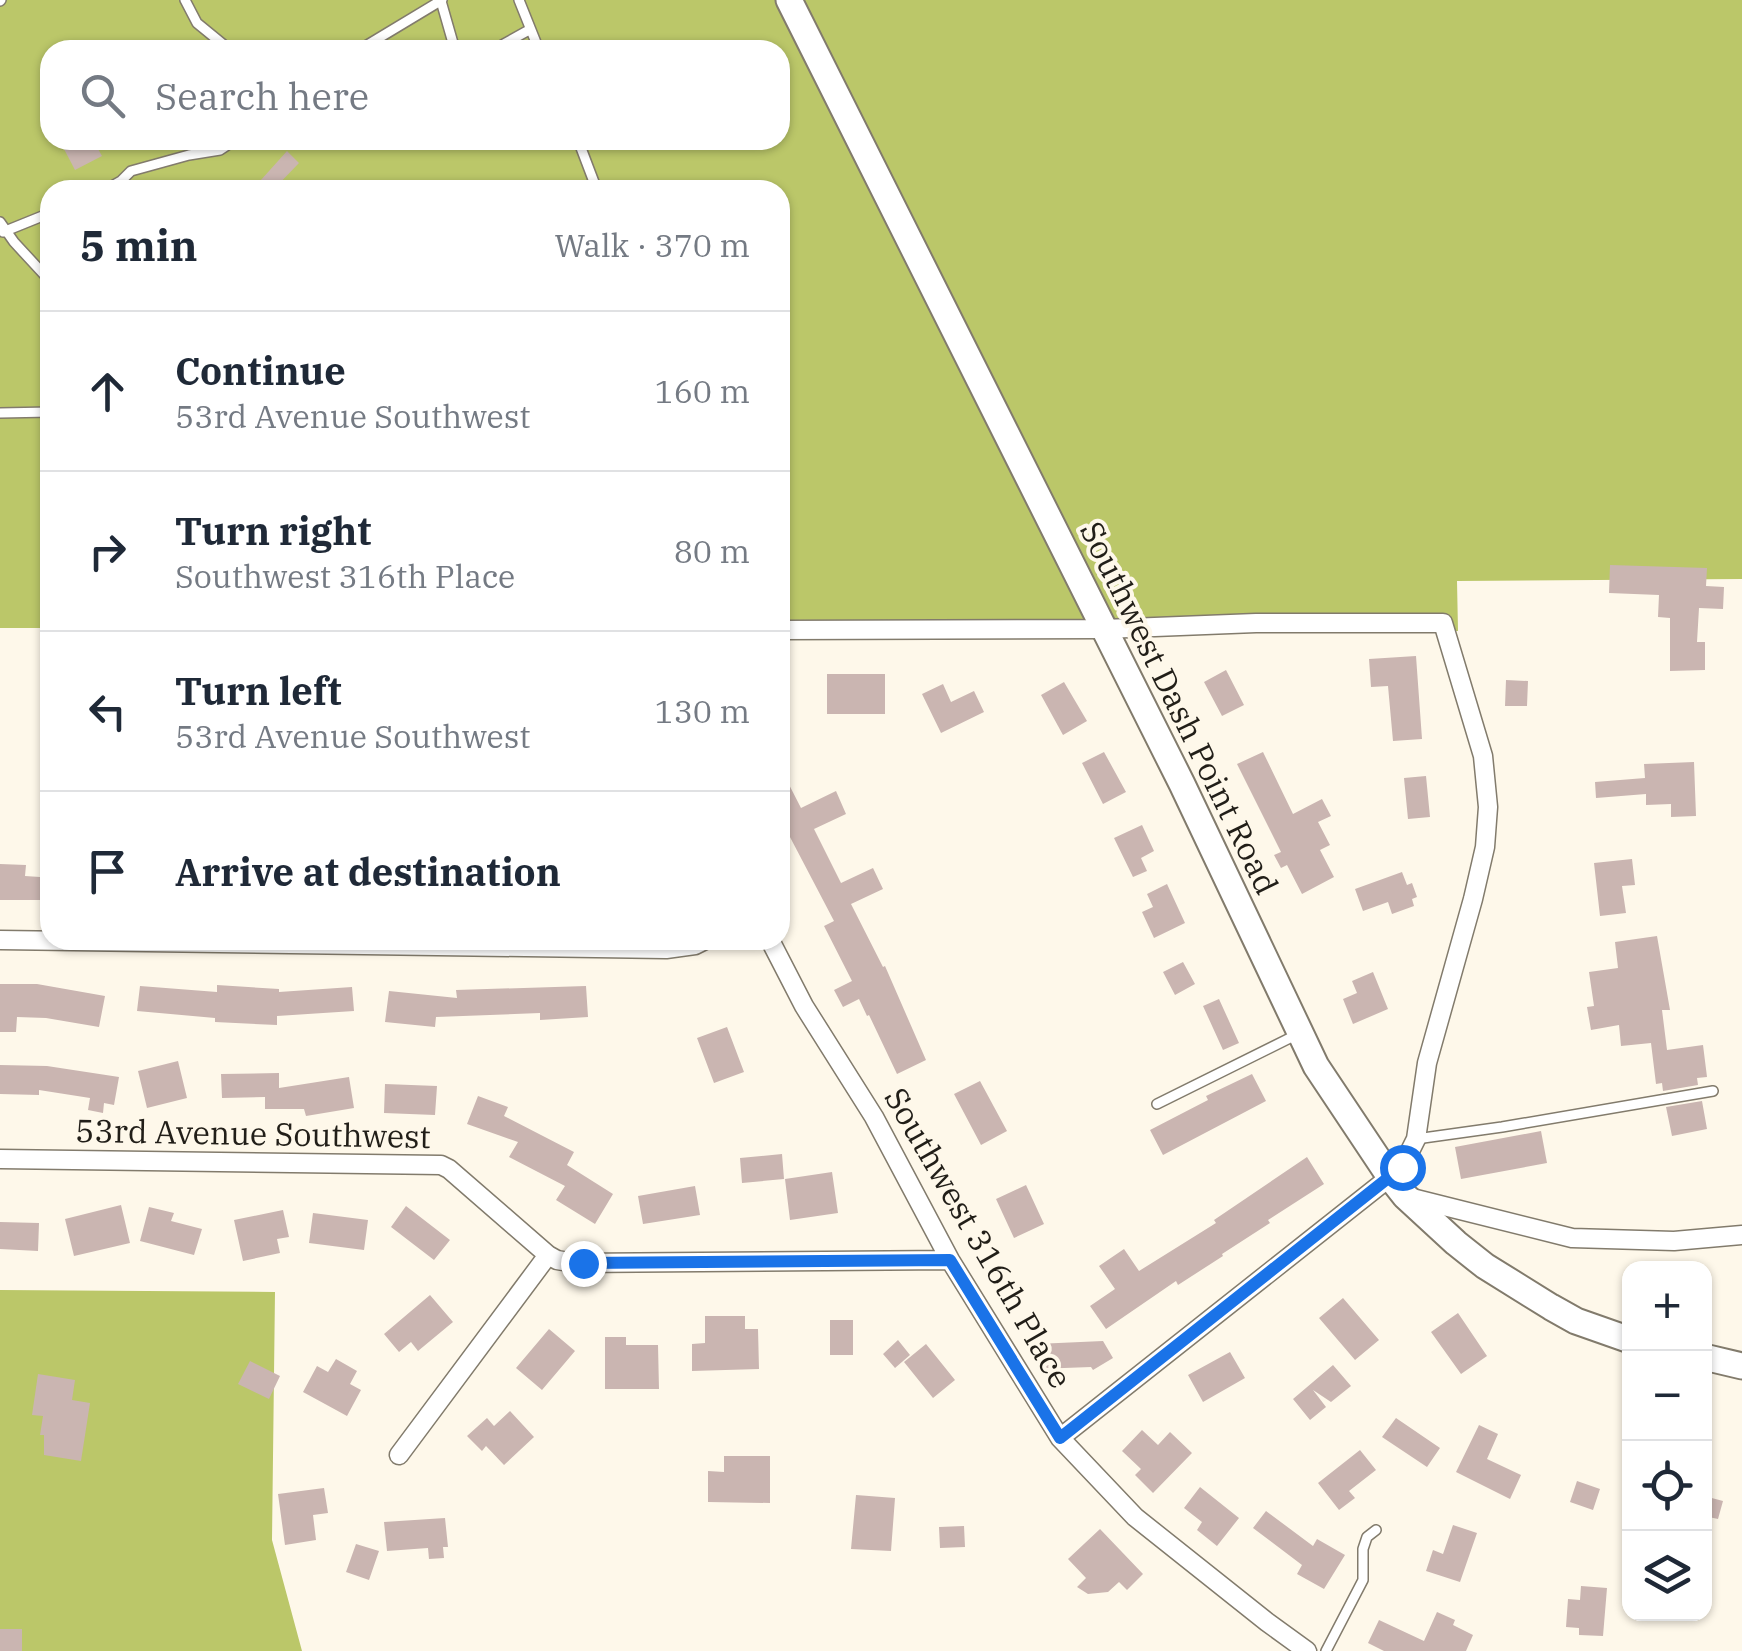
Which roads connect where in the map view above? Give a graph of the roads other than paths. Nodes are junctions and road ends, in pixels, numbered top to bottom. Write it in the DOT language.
graph roads {
  1 [pos="185,0"];
  2 [pos="442,0"];
  3 [pos="519,0"];
  4 [pos="789,0"];
  5 [pos="529,30"];
  6 [pos="217,40"];
  7 [pos="376,40"];
  8 [pos="452,40"];
  9 [pos="511,40"];
  10 [pos="534,40"];
  11 [pos="220,150"];
  12 [pos="582,150"];
  13 [pos="122,180"];
  14 [pos="593,180"];
  15 [pos="40,217"];
  16 [pos="2,228"];
  17 [pos="40,270"];
  18 [pos="40,412"];
  19 [pos="0,413"];
  20 [pos="790,630"];
  21 [pos="1104,630"];
  22 [pos="0,940"];
  23 [pos="40,941"];
  24 [pos="775,950"];
  25 [pos="1301,1033"];
  26 [pos="1713,1091"];
  27 [pos="1156,1104"];
  28 [pos="1416,1138"];
  29 [pos="0,1159"];
  30 [pos="1398,1186"];
  31 [pos="1742,1234"];
  32 [pos="548,1254"];
  33 [pos="950,1260"];
  34 [pos="1622,1337"];
  35 [pos="1712,1359"];
  36 [pos="1742,1366"];
  37 [pos="1060,1438"];
  38 [pos="398,1455"];
  39 [pos="1376,1530"];
  40 [pos="1308,1651"];
  41 [pos="1326,1651"];
  1 -- 6 [label="lane"];
  2 -- 7 [label="lane"];
  2 -- 8 [label="lane"];
  3 -- 5 [label="lane"];
  4 -- 21 [label="main road, Southwest Dash Point Road"];
  5 -- 9 [label="lane"];
  5 -- 10 [label="lane"];
  11 -- 13 [label="lane"];
  12 -- 14 [label="lane"];
  15 -- 16 [label="lane"];
  16 -- 17 [label="lane"];
  18 -- 19 [label="lane"];
  20 -- 21 [label="street"];
  21 -- 25 [label="main road, Southwest Dash Point Road"];
  21 -- 28 [label="street"];
  22 -- 23 [label="street"];
  24 -- 33 [label="street, Southwest 316th Place"];
  25 -- 27 [label="lane"];
  25 -- 30 [label="main road, Southwest Dash Point Road"];
  26 -- 28 [label="lane"];
  28 -- 30 [label="street"];
  29 -- 32 [label="street, 53rd Avenue Southwest"];
  30 -- 31 [label="street"];
  30 -- 34 [label="main road, Southwest Dash Point Road"];
  30 -- 37 [label="street"];
  32 -- 33 [label="street, 53rd Avenue Southwest"];
  32 -- 38 [label="street"];
  33 -- 37 [label="street, Southwest 316th Place"];
  35 -- 36 [label="main road"];
  37 -- 40 [label="street, Southwest 316th Place"];
  39 -- 41 [label="lane"];
}
